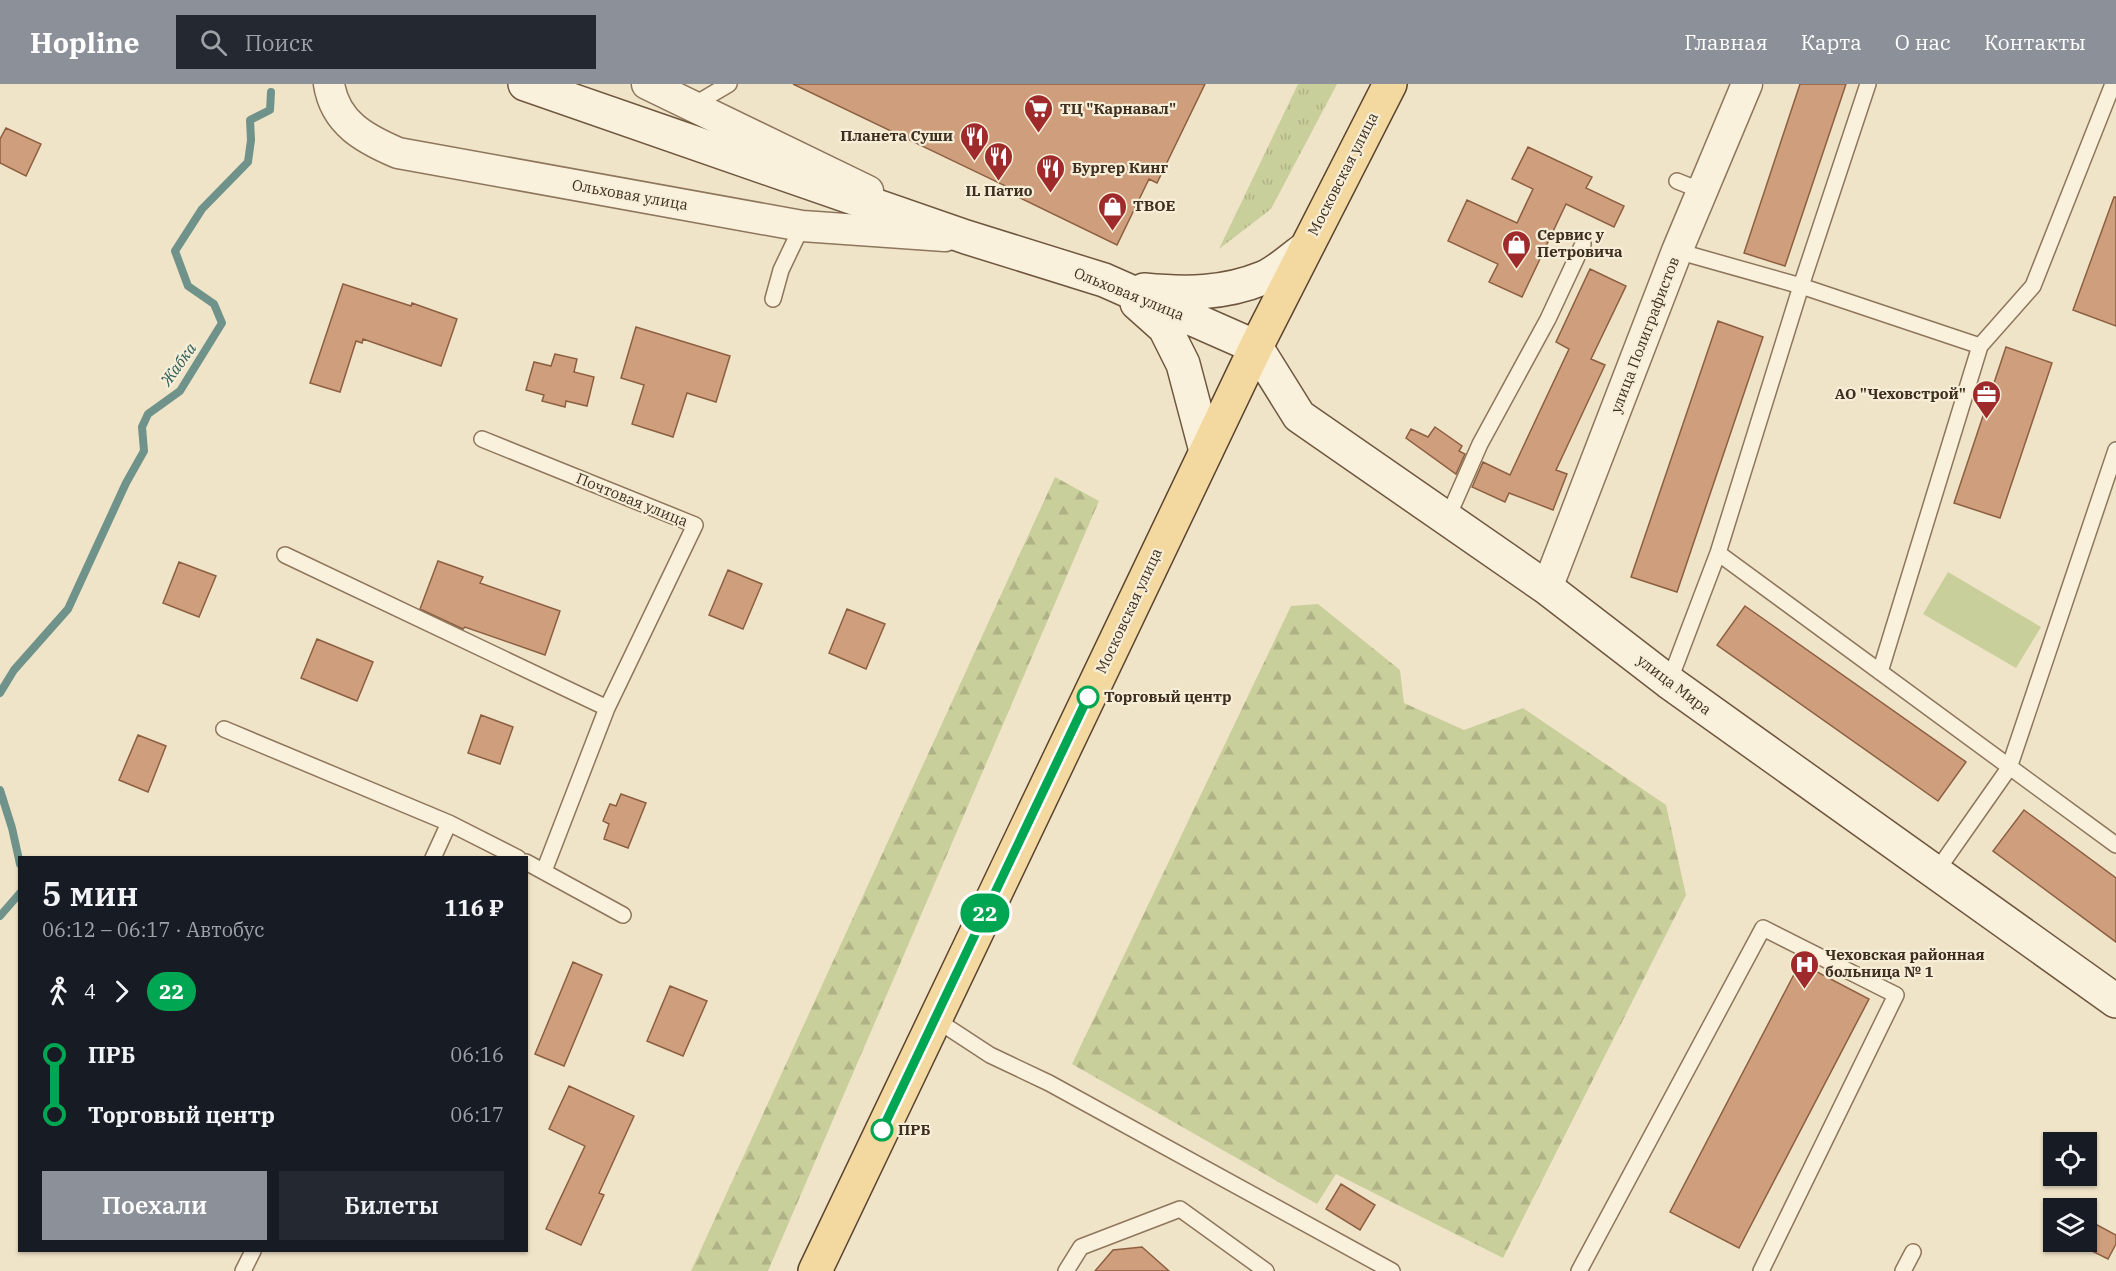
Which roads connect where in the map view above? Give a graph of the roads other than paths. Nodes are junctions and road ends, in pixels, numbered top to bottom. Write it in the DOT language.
graph roads {
  1 [pos="329,84"];
  2 [pos="525,84"];
  3 [pos="729,84"];
  4 [pos="1390,84"];
  5 [pos="1747,84"];
  6 [pos="1868,84"];
  7 [pos="2113,84"];
  8 [pos="656,86"];
  9 [pos="692,106"];
  10 [pos="802,226"];
  11 [pos="966,237"];
  12 [pos="1583,244"];
  13 [pos="1305,249"];
  14 [pos="1677,251"];
  15 [pos="1801,286"];
  16 [pos="1120,288"];
  17 [pos="773,298"];
  18 [pos="1980,346"];
  19 [pos="1256,347"];
  20 [pos="482,439"];
  21 [pos="2116,450"];
  22 [pos="1206,451"];
  23 [pos="1447,519"];
  24 [pos="1718,553"];
  25 [pos="285,555"];
  26 [pos="1547,588"];
  27 [pos="1880,672"];
  28 [pos="1669,682"];
  29 [pos="607,708"];
  30 [pos="224,729"];
  31 [pos="2009,768"];
  32 [pos="449,823"];
  33 [pos="2116,845"];
  34 [pos="434,856"];
  35 [pos="514,856"];
  36 [pos="528,863"];
  37 [pos="544,871"];
  38 [pos="1936,872"];
  39 [pos="623,915"];
  40 [pos="2116,1001"];
  41 [pos="935,1019"];
  42 [pos="252,1252"];
  43 [pos="1913,1252"];
  44 [pos="243,1271"];
  45 [pos="815,1271"];
  46 [pos="1066,1271"];
  47 [pos="1266,1271"];
  48 [pos="1392,1271"];
  49 [pos="1579,1271"];
  50 [pos="1761,1271"];
  51 [pos="1903,1271"];
  1 -- 10 [label="street, Ольховая улица"];
  2 -- 11 [label="main road, Ольховая улица"];
  3 -- 9 [label="lane"];
  4 -- 13 [label="main road, Московская улица"];
  5 -- 14 [label="street, улица Полиграфистов"];
  6 -- 15 [label="lane"];
  7 -- 18 [label="lane"];
  8 -- 9 [label="street, Ольховая улица"];
  9 -- 11 [label="street, Ольховая улица"];
  10 -- 11 [label="street, Ольховая улица"];
  10 -- 17 [label="lane"];
  11 -- 16 [label="main road, Ольховая улица"];
  12 -- 23 [label="lane"];
  13 -- 16 [label="main road"];
  13 -- 19 [label="main road, Московская улица"];
  14 -- 15 [label="lane"];
  14 -- 26 [label="street, улица Полиграфистов"];
  15 -- 18 [label="lane"];
  15 -- 24 [label="lane"];
  16 -- 19 [label="main road, Ольховая улица"];
  16 -- 22 [label="main road"];
  18 -- 27 [label="lane"];
  19 -- 22 [label="main road, Московская улица"];
  19 -- 23 [label="main road, улица Мира"];
  20 -- 29 [label="lane, Почтовая улица"];
  21 -- 31 [label="lane"];
  22 -- 41 [label="main road, Московская улица"];
  23 -- 26 [label="main road, улица Мира"];
  24 -- 27 [label="lane"];
  24 -- 28 [label="lane"];
  25 -- 29 [label="lane"];
  26 -- 28 [label="main road, улица Мира"];
  27 -- 31 [label="lane"];
  28 -- 38 [label="main road, улица Мира"];
  29 -- 37 [label="lane, Почтовая улица"];
  30 -- 32 [label="lane"];
  31 -- 33 [label="lane"];
  31 -- 38 [label="lane"];
  32 -- 34 [label="lane"];
  32 -- 35 [label="lane"];
  36 -- 37 [label="lane"];
  37 -- 39 [label="lane"];
  38 -- 40 [label="main road, улица Мира"];
  41 -- 45 [label="main road, Московская улица"];
  41 -- 48 [label="lane"];
  42 -- 44 [label="lane"];
  43 -- 51 [label="lane"];
  46 -- 47 [label="lane"];
  49 -- 50 [label="lane"];
}
